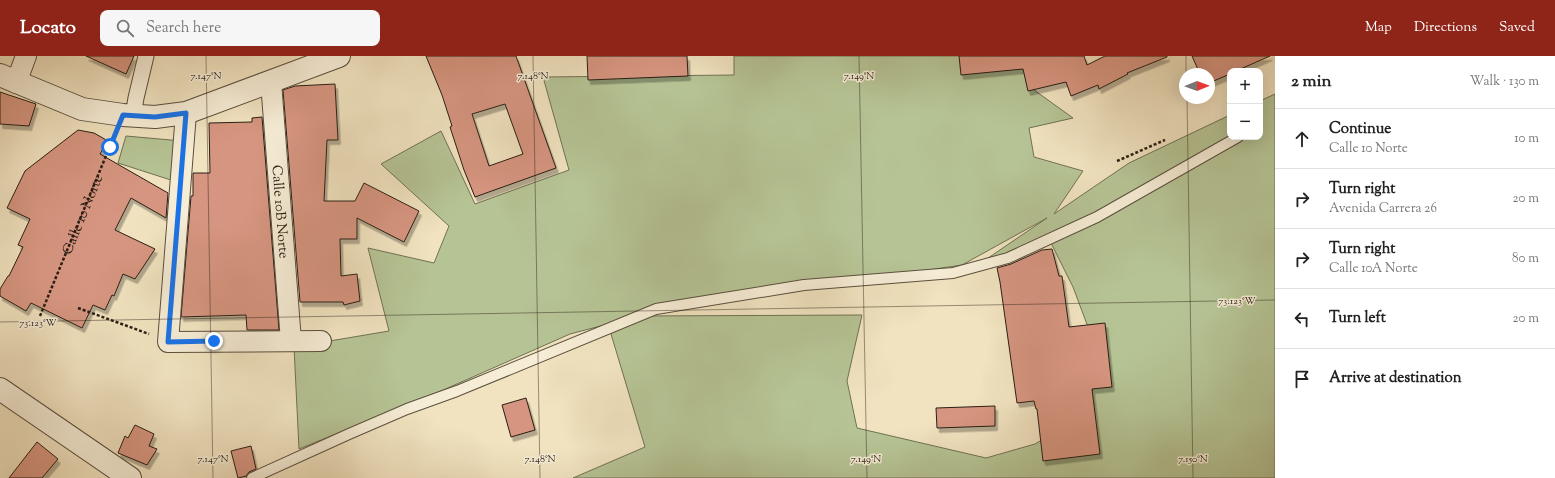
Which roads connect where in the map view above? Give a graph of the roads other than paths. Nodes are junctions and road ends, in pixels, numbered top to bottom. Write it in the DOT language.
graph roads {
  1 [pos="26,56"];
  2 [pos="146,56"];
  3 [pos="339,56"];
  4 [pos="8,79"];
  5 [pos="271,82"];
  6 [pos="186,113"];
  7 [pos="128,116"];
  8 [pos="1233,140"];
  9 [pos="291,341"];
  10 [pos="321,341"];
  11 [pos="0,389"];
  12 [pos="130,478"];
  13 [pos="252,478"];
  1 -- 4 [label="street"];
  2 -- 7 [label="street"];
  3 -- 5 [label="street"];
  4 -- 7 [label="street"];
  5 -- 6 [label="street"];
  5 -- 9 [label="street, Calle 10B Norte"];
  6 -- 7 [label="street"];
  6 -- 9 [label="street"];
  8 -- 13 [label="lane"];
  9 -- 10 [label="street"];
  11 -- 12 [label="street"];
}
